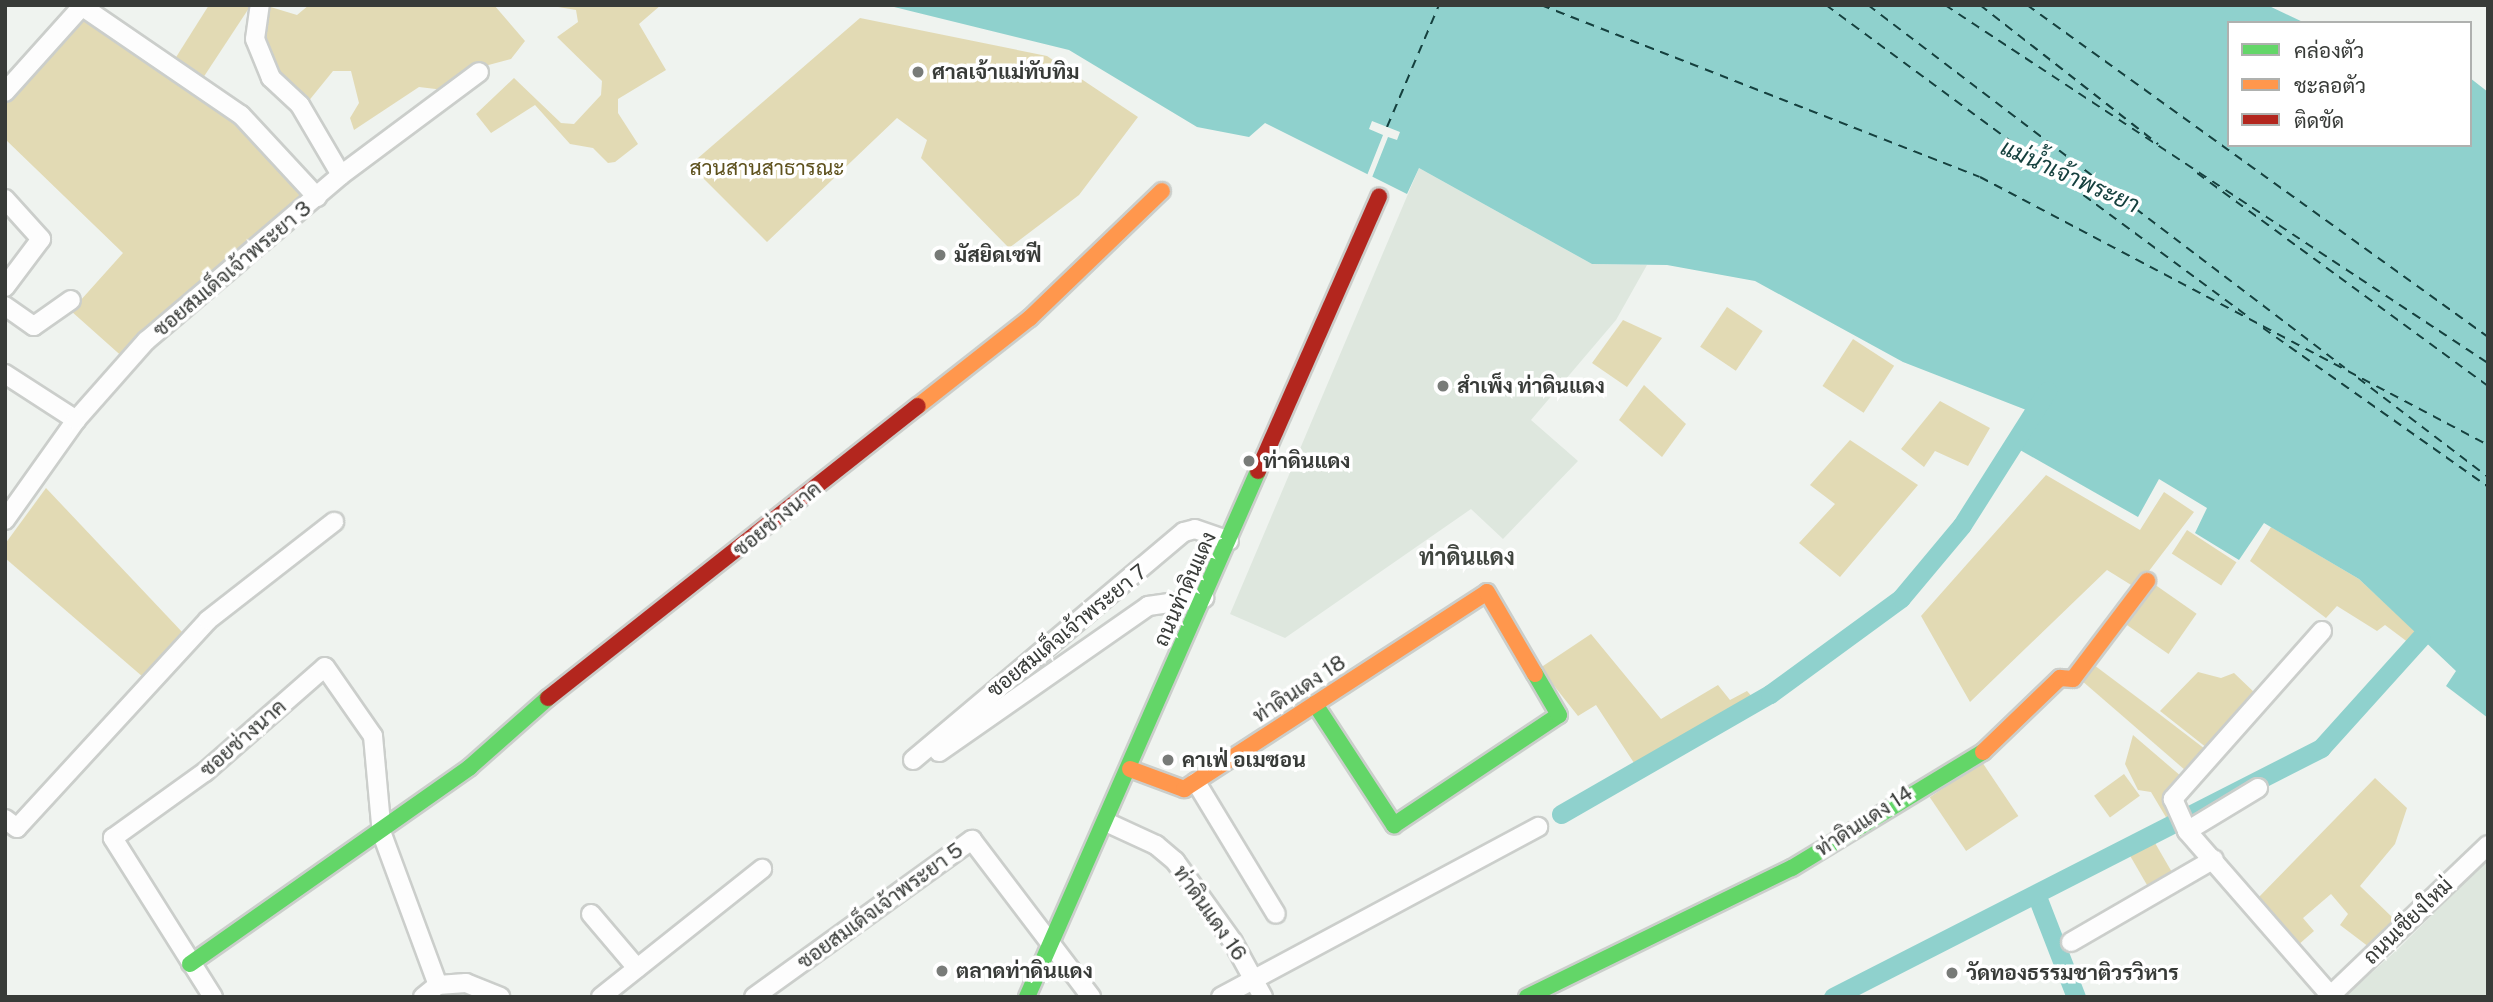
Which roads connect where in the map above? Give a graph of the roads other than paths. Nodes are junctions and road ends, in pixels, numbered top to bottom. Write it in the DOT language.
graph roads {
  1 [pos="260,5"];
  2 [pos="83,6"];
  3 [pos="479,72"];
  4 [pos="5,92"];
  5 [pos="341,175"];
  6 [pos="1161,191"];
  7 [pos="1379,197"];
  8 [pos="317,198"];
  9 [pos="5,199"];
  10 [pos="5,287"];
  11 [pos="71,300"];
  12 [pos="5,306"];
  13 [pos="5,374"];
  14 [pos="76,420"];
  15 [pos="5,520"];
  16 [pos="334,522"];
  17 [pos="1229,541"];
  18 [pos="2147,580"];
  19 [pos="1204,598"];
  20 [pos="2322,631"];
  21 [pos="1315,704"];
  22 [pos="1130,769"];
  23 [pos="1196,782"];
  24 [pos="2259,788"];
  25 [pos="5,819"];
  26 [pos="1106,822"];
  27 [pos="1538,827"];
  28 [pos="2187,831"];
  29 [pos="382,834"];
  30 [pos="2488,845"];
  31 [pos="2214,859"];
  32 [pos="762,869"];
  33 [pos="591,914"];
  34 [pos="1276,914"];
  35 [pos="1050,939"];
  36 [pos="2071,942"];
  37 [pos="190,964"];
  38 [pos="637,968"];
  39 [pos="1254,979"];
  40 [pos="438,985"];
  41 [pos="2330,996"];
  42 [pos="213,997"];
  43 [pos="423,997"];
  44 [pos="500,997"];
  45 [pos="601,997"];
  46 [pos="754,997"];
  47 [pos="1027,997"];
  48 [pos="1091,997"];
  49 [pos="1221,997"];
  50 [pos="1263,997"];
  51 [pos="1527,997"];
  1 -- 5 [label="street"];
  2 -- 4 [label="street"];
  2 -- 8 [label="street"];
  3 -- 5 [label="street, ซอยสมเด็จเจ้าพระยา 3"];
  5 -- 8 [label="street, ซอยสมเด็จเจ้าพระยา 3"];
  6 -- 29 [label="street, ซอยช่างนาค"];
  7 -- 17 [label="street, ถนนท่าดินแดง"];
  8 -- 14 [label="street, ซอยสมเด็จเจ้าพระยา 3"];
  9 -- 10 [label="street"];
  11 -- 12 [label="street"];
  13 -- 14 [label="street"];
  14 -- 15 [label="street, ซอยสมเด็จเจ้าพระยา 3"];
  16 -- 25 [label="street"];
  17 -- 19 [label="street, ถนนท่าดินแดง"];
  17 -- 19 [label="street, ซอยสมเด็จเจ้าพระยา 7"];
  18 -- 51 [label="street, ท่าดินแดง 14"];
  19 -- 22 [label="street, ถนนท่าดินแดง"];
  20 -- 28 [label="street"];
  21 -- 21 [label="street, ท่าดินเดง 18"];
  21 -- 23 [label="street, ท่าดินเดง 18"];
  22 -- 23 [label="street, ท่าดินเดง 18"];
  22 -- 26 [label="street, ถนนท่าดินแดง"];
  23 -- 34 [label="street"];
  24 -- 28 [label="street"];
  26 -- 35 [label="street, ถนนท่าดินแดง"];
  26 -- 39 [label="street, ท่าดินแดง 16"];
  27 -- 39 [label="street"];
  28 -- 31 [label="street"];
  29 -- 37 [label="street, ซอยช่างนาค"];
  29 -- 37 [label="street, ซอยช่างนาค"];
  29 -- 40 [label="street, ซอยช่างนาค"];
  30 -- 41 [label="street, ถนนเชียงใหม่"];
  31 -- 36 [label="street"];
  31 -- 41 [label="street"];
  32 -- 38 [label="street"];
  33 -- 38 [label="street"];
  35 -- 46 [label="street, ซอยสมเด็จเจ้าพระยา 5"];
  35 -- 47 [label="street, ถนนท่าดินแดง"];
  35 -- 48 [label="street"];
  37 -- 42 [label="street"];
  38 -- 45 [label="street"];
  39 -- 49 [label="street"];
  39 -- 50 [label="street, ท่าดินแดง 16"];
  40 -- 43 [label="street"];
  40 -- 44 [label="street"];
}
